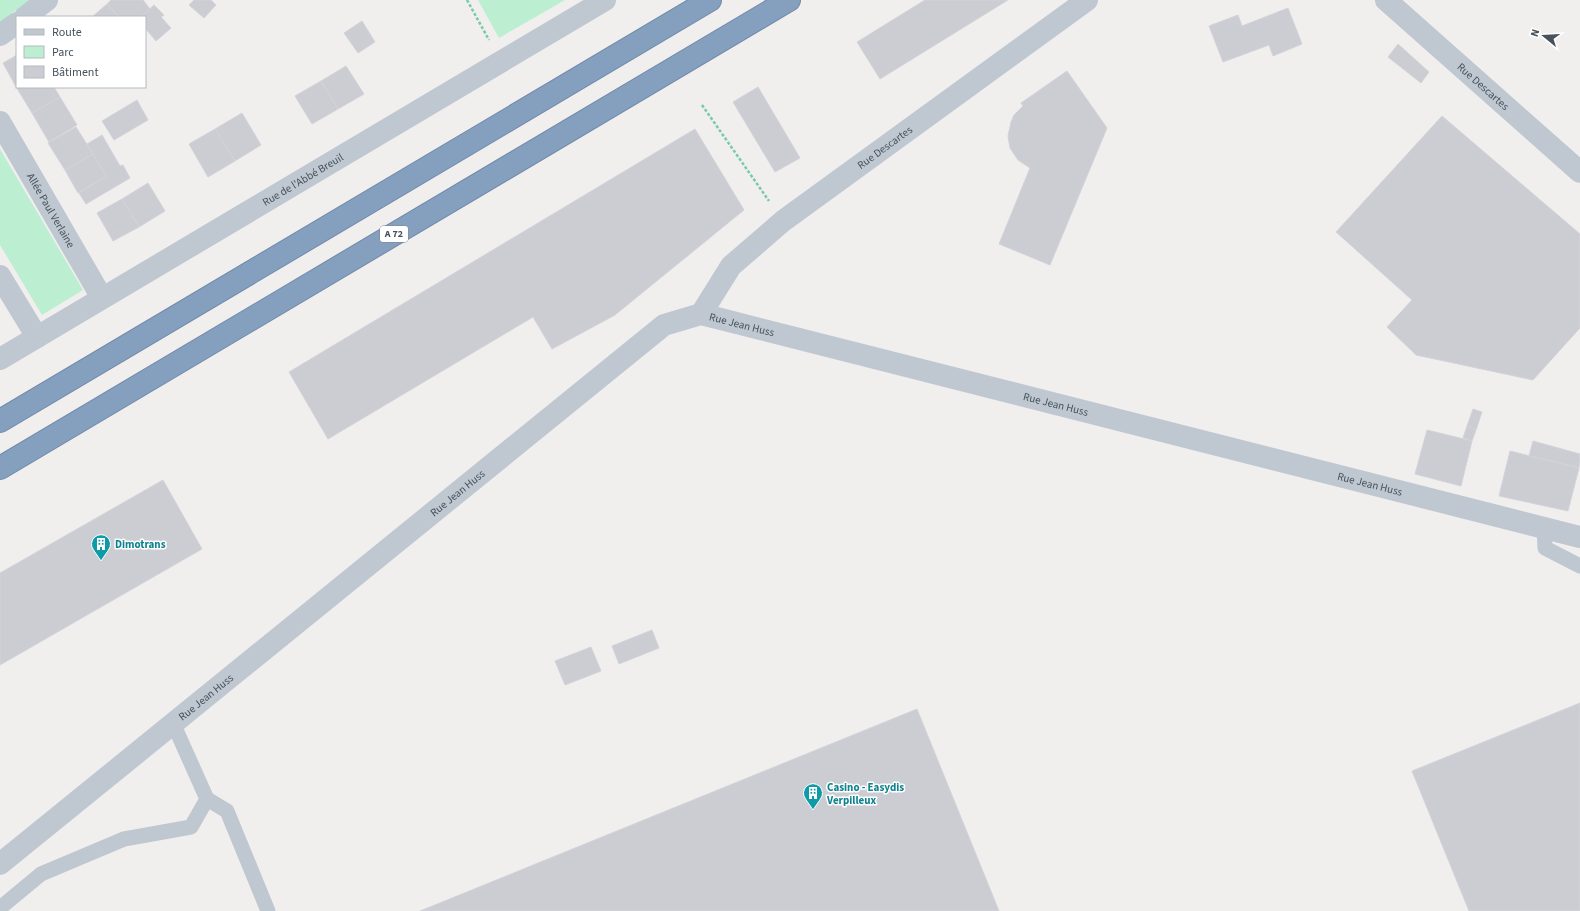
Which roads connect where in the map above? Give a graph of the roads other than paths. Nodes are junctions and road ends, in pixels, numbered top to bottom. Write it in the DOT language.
graph roads {
  1 [pos="47,0"];
  2 [pos="605,0"];
  3 [pos="710,0"];
  4 [pos="789,0"];
  5 [pos="1087,0"];
  6 [pos="1386,0"];
  7 [pos="26,16"];
  8 [pos="16,24"];
  9 [pos="0,34"];
  10 [pos="0,122"];
  11 [pos="1580,172"];
  12 [pos="0,276"];
  13 [pos="102,298"];
  14 [pos="701,314"];
  15 [pos="37,337"];
  16 [pos="0,359"];
  17 [pos="0,422"];
  18 [pos="0,468"];
  19 [pos="1544,528"];
  20 [pos="1580,537"];
  21 [pos="1580,566"];
  22 [pos="173,723"];
  23 [pos="207,799"];
  24 [pos="0,864"];
  25 [pos="0,908"];
  26 [pos="268,911"];
  1 -- 7 [label="street"];
  2 -- 13 [label="street, Rue de l'Abbé Breuil"];
  3 -- 17 [label="highway"];
  4 -- 18 [label="highway, A 72"];
  5 -- 14 [label="street, Rue Descartes"];
  6 -- 11 [label="street, Rue Descartes"];
  8 -- 9 [label="street"];
  10 -- 13 [label="street, Allée Paul Verlaine"];
  12 -- 15 [label="street"];
  13 -- 15 [label="street, Rue de l'Abbé Breuil"];
  14 -- 19 [label="street, Rue Jean Huss"];
  14 -- 22 [label="street, Rue Jean Huss"];
  15 -- 16 [label="street, Rue de l'Abbé Breuil"];
  19 -- 20 [label="street, Rue Jean Huss"];
  19 -- 21 [label="lane"];
  22 -- 23 [label="lane"];
  22 -- 24 [label="street, Rue Jean Huss"];
  23 -- 25 [label="lane"];
  23 -- 26 [label="lane"];
}
